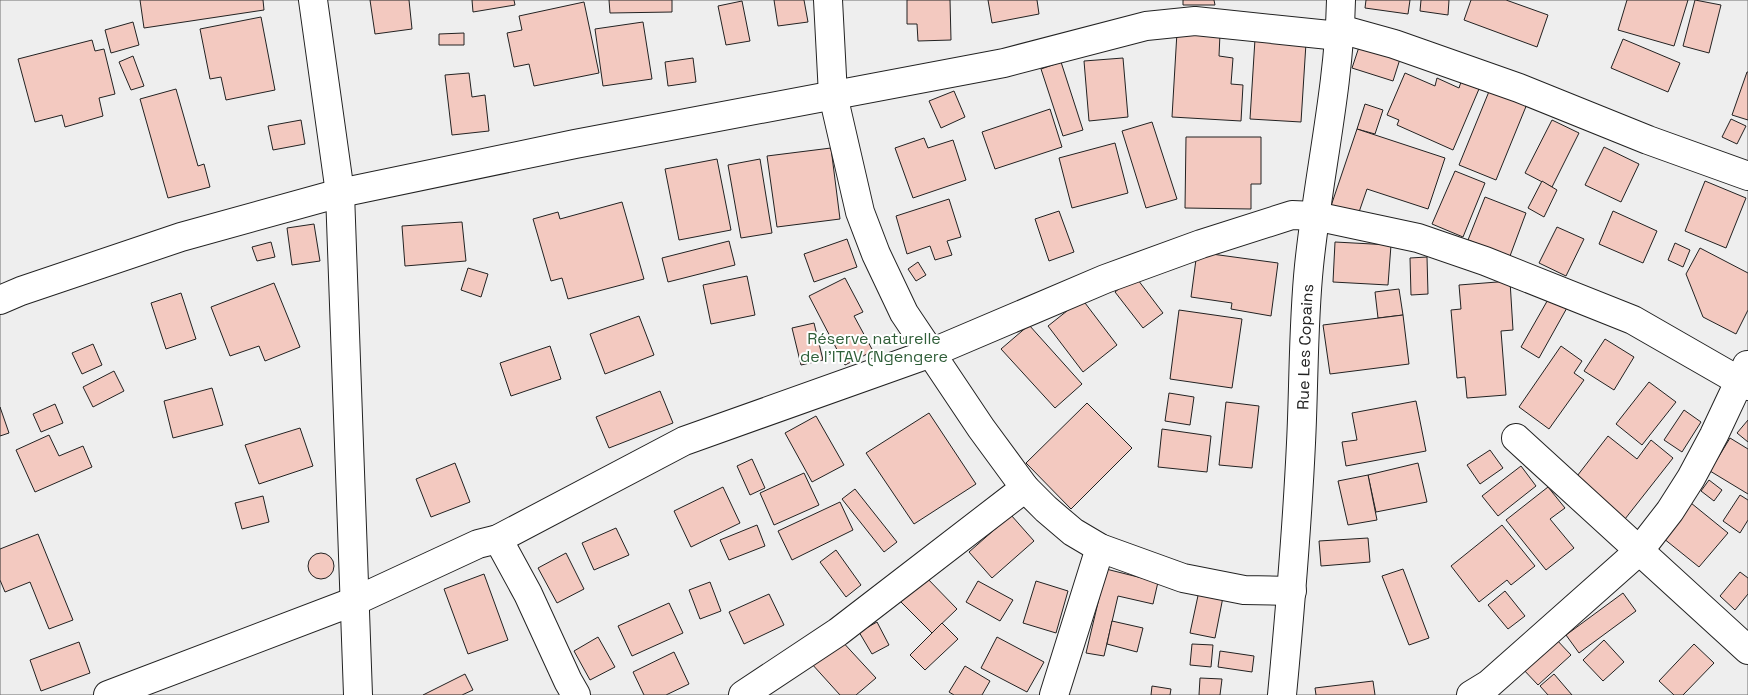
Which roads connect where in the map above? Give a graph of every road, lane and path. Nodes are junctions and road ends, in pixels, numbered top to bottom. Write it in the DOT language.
graph roads {
  1 [pos="313,0"];
  2 [pos="828,0"];
  3 [pos="1341,0"];
  4 [pos="1340,32"];
  5 [pos="833,95"];
  6 [pos="1748,176"];
  7 [pos="340,193"];
  8 [pos="1315,216"];
  9 [pos="0,300"];
  10 [pos="931,353"];
  11 [pos="1745,377"];
  12 [pos="1516,438"];
  13 [pos="1025,488"];
  14 [pos="498,539"];
  15 [pos="1100,548"];
  16 [pos="1639,551"];
  17 [pos="1292,591"];
  18 [pos="355,601"];
  19 [pos="1748,650"];
  20 [pos="1486,691"];
  21 [pos="108,695"];
  22 [pos="358,695"];
  23 [pos="576,695"];
  24 [pos="743,695"];
  25 [pos="1054,695"];
  26 [pos="1282,695"];
  1 -- 7 [label="street"];
  2 -- 5 [label="street"];
  3 -- 4 [label="street, Rue Les Copains"];
  4 -- 5 [label="street"];
  4 -- 6 [label="street"];
  4 -- 8 [label="street, Rue Les Copains"];
  5 -- 7 [label="street"];
  5 -- 10 [label="street"];
  7 -- 9 [label="street"];
  7 -- 18 [label="street"];
  8 -- 10 [label="street"];
  8 -- 11 [label="street"];
  8 -- 17 [label="street, Rue Les Copains"];
  10 -- 13 [label="street"];
  10 -- 14 [label="street"];
  11 -- 16 [label="street"];
  12 -- 16 [label="street"];
  13 -- 15 [label="street"];
  13 -- 24 [label="street"];
  14 -- 18 [label="street"];
  14 -- 23 [label="street"];
  15 -- 17 [label="street"];
  15 -- 25 [label="street"];
  16 -- 19 [label="street"];
  16 -- 20 [label="street"];
  17 -- 26 [label="street, Rue Les Copains"];
  18 -- 21 [label="street"];
  18 -- 22 [label="street"];
}
